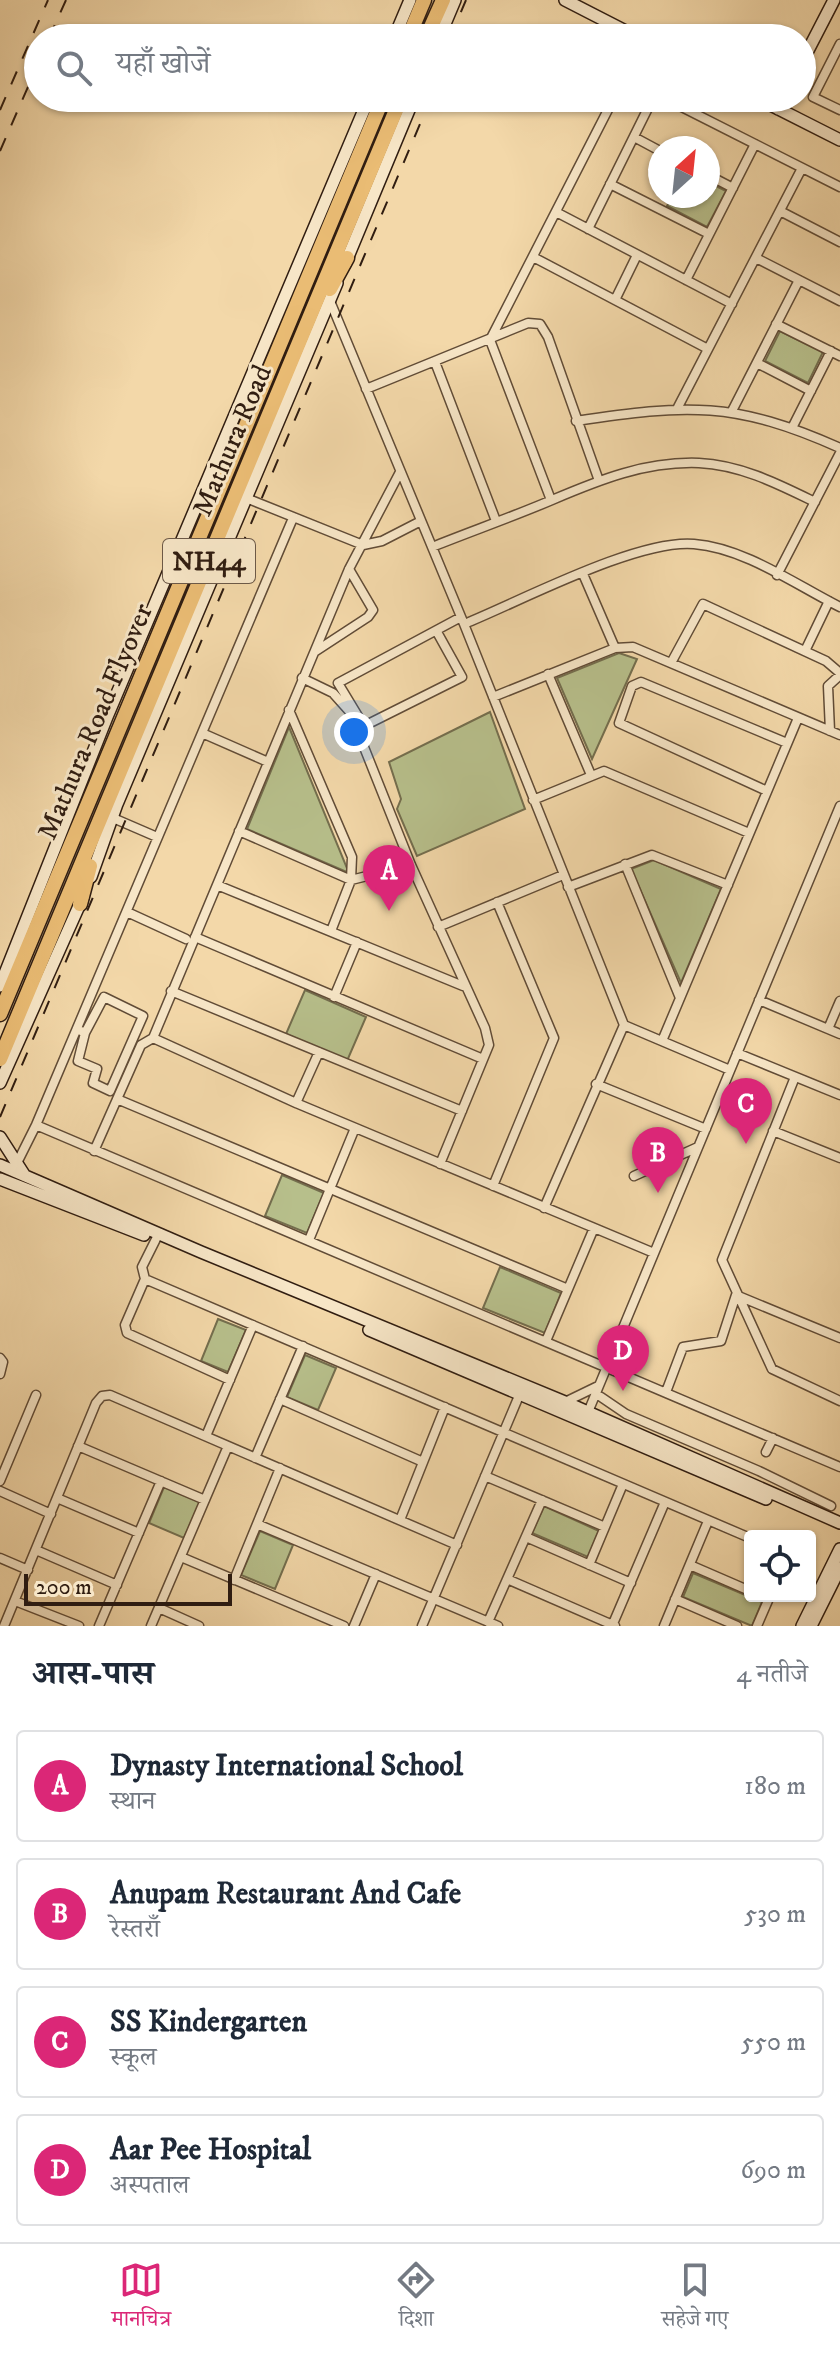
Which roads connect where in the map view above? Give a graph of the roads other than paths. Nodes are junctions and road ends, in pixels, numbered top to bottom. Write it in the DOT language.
graph roads {
  1 [pos="410,0"];
  2 [pos="424,0"];
  3 [pos="443,0"];
  4 [pos="455,0"];
  5 [pos="565,0"];
  6 [pos="834,0"];
  7 [pos="400,24"];
  8 [pos="414,24"];
  9 [pos="432,24"];
  10 [pos="445,24"];
  11 [pos="612,24"];
  12 [pos="816,35"];
  13 [pos="840,44"];
  14 [pos="816,91"];
  15 [pos="816,98"];
  16 [pos="840,110"];
  17 [pos="363,112"];
  18 [pos="377,112"];
  19 [pos="395,112"];
  20 [pos="408,112"];
  21 [pos="607,112"];
  22 [pos="646,112"];
  23 [pos="692,112"];
  24 [pos="795,112"];
  25 [pos="634,137"];
  26 [pos="840,140"];
  27 [pos="755,144"];
  28 [pos="648,145"];
  29 [pos="802,168"];
  30 [pos="720,181"];
  31 [pos="610,184"];
  32 [pos="840,187"];
  33 [pos="733,188"];
  34 [pos="780,211"];
  35 [pos="556,212"];
  36 [pos="588,229"];
  37 [pos="709,234"];
  38 [pos="840,242"];
  39 [pos="637,255"];
  40 [pos="533,257"];
  41 [pos="347,258"];
  42 [pos="756,258"];
  43 [pos="686,280"];
  44 [pos="799,280"];
  45 [pos="615,300"];
  46 [pos="330,301"];
  47 [pos="840,301"];
  48 [pos="732,304"];
  49 [pos="776,324"];
  50 [pos="305,329"];
  51 [pos="490,340"];
  52 [pos="708,349"];
  53 [pos="831,351"];
  54 [pos="840,356"];
  55 [pos="435,362"];
  56 [pos="757,363"];
  57 [pos="366,389"];
  58 [pos="811,391"];
  59 [pos="678,407"];
  60 [pos="732,411"];
  61 [pos="576,421"];
  62 [pos="792,428"];
  63 [pos="840,450"];
  64 [pos="837,464"];
  65 [pos="400,472"];
  66 [pos="598,478"];
  67 [pos="246,498"];
  68 [pos="551,500"];
  69 [pos="815,502"];
  70 [pos="293,518"];
  71 [pos="421,521"];
  72 [pos="496,521"];
  73 [pos="200,537"];
  74 [pos="363,545"];
  75 [pos="432,547"];
  76 [pos="349,569"];
  77 [pos="170,573"];
  78 [pos="583,574"];
  79 [pos="777,575"];
  80 [pos="829,601"];
  81 [pos="840,607"];
  82 [pos="463,621"];
  83 [pos="437,632"];
  84 [pos="615,648"];
  85 [pos="315,651"];
  86 [pos="805,651"];
  87 [pos="671,663"];
  88 [pos="548,674"];
  89 [pos="840,674"];
  90 [pos="302,678"];
  91 [pos="493,697"];
  92 [pos="289,710"];
  93 [pos="798,718"];
  94 [pos="830,731"];
  95 [pos="202,733"];
  96 [pos="840,735"];
  97 [pos="787,743"];
  98 [pos="268,762"];
  99 [pos="591,775"];
  100 [pos="767,791"];
  101 [pos="112,793"];
  102 [pos="533,800"];
  103 [pos="840,806"];
  104 [pos="113,818"];
  105 [pos="239,831"];
  106 [pos="749,833"];
  107 [pos="157,837"];
  108 [pos="625,864"];
  109 [pos="411,865"];
  110 [pos="563,875"];
  111 [pos="351,880"];
  112 [pos="217,885"];
  113 [pos="728,885"];
  114 [pos="568,887"];
  115 [pos="497,902"];
  116 [pos="80,904"];
  117 [pos="127,912"];
  118 [pos="438,927"];
  119 [pos="331,931"];
  120 [pos="190,938"];
  121 [pos="357,942"];
  122 [pos="0,986"];
  123 [pos="463,986"];
  124 [pos="171,991"];
  125 [pos="334,997"];
  126 [pos="680,998"];
  127 [pos="759,1000"];
  128 [pos="840,1001"];
  129 [pos="0,1014"];
  130 [pos="142,1019"];
  131 [pos="157,1025"];
  132 [pos="624,1025"];
  133 [pos="828,1029"];
  134 [pos="81,1031"];
  135 [pos="840,1034"];
  136 [pos="153,1038"];
  137 [pos="662,1041"];
  138 [pos="319,1052"];
  139 [pos="737,1053"];
  140 [pos="0,1059"];
  141 [pos="483,1059"];
  142 [pos="730,1070"];
  143 [pos="795,1077"];
  144 [pos="0,1083"];
  145 [pos="596,1084"];
  146 [pos="840,1095"];
  147 [pos="117,1099"];
  148 [pos="296,1103"];
  149 [pos="462,1111"];
  150 [pos="36,1125"];
  151 [pos="355,1128"];
  152 [pos="706,1129"];
  153 [pos="773,1131"];
  154 [pos="0,1137"];
  155 [pos="698,1147"];
  156 [pos="94,1151"];
  157 [pos="840,1158"];
  158 [pos="17,1163"];
  159 [pos="440,1164"];
  160 [pos="0,1165"];
  161 [pos="25,1176"];
  162 [pos="634,1176"];
  163 [pos="0,1179"];
  164 [pos="493,1186"];
  165 [pos="330,1189"];
  166 [pos="544,1208"];
  167 [pos="594,1228"];
  168 [pos="156,1239"];
  169 [pos="309,1240"];
  170 [pos="654,1253"];
  171 [pos="145,1279"];
  172 [pos="568,1289"];
  173 [pos="736,1295"];
  174 [pos="253,1325"];
  175 [pos="840,1325"];
  176 [pos="838,1338"];
  177 [pos="546,1341"];
  178 [pos="303,1346"];
  179 [pos="0,1358"];
  180 [pos="607,1367"];
  181 [pos="0,1374"];
  182 [pos="230,1380"];
  183 [pos="599,1385"];
  184 [pos="521,1390"];
  185 [pos="666,1392"];
  186 [pos="36,1395"];
  187 [pos="601,1397"];
  188 [pos="280,1399"];
  189 [pos="840,1401"];
  190 [pos="565,1402"];
  191 [pos="445,1407"];
  192 [pos="586,1417"];
  193 [pos="604,1420"];
  194 [pos="504,1433"];
  195 [pos="206,1436"];
  196 [pos="773,1438"];
  197 [pos="78,1446"];
  198 [pos="228,1446"];
  199 [pos="766,1452"];
  200 [pos="255,1458"];
  201 [pos="423,1462"];
  202 [pos="840,1467"];
  203 [pos="280,1468"];
  204 [pos="485,1476"];
  205 [pos="0,1481"];
  206 [pos="161,1481"];
  207 [pos="623,1484"];
  208 [pos="0,1491"];
  209 [pos="57,1498"];
  210 [pos="205,1500"];
  211 [pos="542,1500"];
  212 [pos="665,1502"];
  213 [pos="831,1506"];
  214 [pos="51,1514"];
  215 [pos="400,1520"];
  216 [pos="708,1521"];
  217 [pos="840,1523"];
  218 [pos="257,1524"];
  219 [pos="605,1527"];
  220 [pos="840,1530"];
  221 [pos="139,1533"];
  222 [pos="744,1536"];
  223 [pos="526,1537"];
  224 [pos="457,1545"];
  225 [pos="840,1549"];
  226 [pos="36,1550"];
  227 [pos="181,1557"];
  228 [pos="0,1558"];
  229 [pos="589,1565"];
  230 [pos="690,1565"];
  231 [pos="840,1568"];
  232 [pos="28,1570"];
  233 [pos="376,1574"];
  234 [pos="507,1579"];
  235 [pos="234,1580"];
  236 [pos="631,1583"];
  237 [pos="117,1585"];
  238 [pos="744,1588"];
  239 [pos="434,1599"];
  240 [pos="675,1599"];
  241 [pos="15,1601"];
  242 [pos="764,1602"];
  243 [pos="159,1608"];
  244 [pos="488,1622"];
  245 [pos="4,1626"];
  246 [pos="79,1626"];
  247 [pos="99,1626"];
  248 [pos="151,1626"];
  249 [pos="199,1626"];
  250 [pos="344,1626"];
  251 [pos="354,1626"];
  252 [pos="422,1626"];
  253 [pos="498,1626"];
  254 [pos="614,1626"];
  255 [pos="664,1626"];
  256 [pos="737,1626"];
  257 [pos="757,1626"];
  258 [pos="802,1626"];
  259 [pos="811,1626"];
  1 -- 7 [label="main road"];
  2 -- 8 [label="highway"];
  3 -- 9 [label="highway"];
  4 -- 10 [label="main road"];
  5 -- 11 [label="main road"];
  6 -- 12 [label="main road"];
  13 -- 14 [label="street"];
  15 -- 16 [label="street"];
  17 -- 77 [label="main road"];
  18 -- 73 [label="highway, Mathura Road / NH44"];
  19 -- 50 [label="highway, NH44"];
  20 -- 41 [label="main road"];
  21 -- 35 [label="street"];
  22 -- 25 [label="street"];
  23 -- 27 [label="street"];
  24 -- 26 [label="main road"];
  25 -- 28 [label="street"];
  25 -- 31 [label="street"];
  27 -- 29 [label="street"];
  27 -- 33 [label="street"];
  29 -- 32 [label="street"];
  29 -- 34 [label="street"];
  30 -- 33 [label="street"];
  31 -- 36 [label="street"];
  31 -- 37 [label="street"];
  33 -- 37 [label="street"];
  34 -- 38 [label="street"];
  34 -- 42 [label="street"];
  35 -- 36 [label="street"];
  35 -- 40 [label="street"];
  36 -- 39 [label="street"];
  37 -- 43 [label="street"];
  39 -- 43 [label="street"];
  39 -- 45 [label="street"];
  40 -- 45 [label="street"];
  40 -- 51 [label="street"];
  41 -- 46 [label="main road"];
  41 -- 50 [label="highway"];
  42 -- 44 [label="street"];
  42 -- 48 [label="street"];
  43 -- 48 [label="street"];
  44 -- 47 [label="street"];
  44 -- 49 [label="street"];
  45 -- 52 [label="street"];
  46 -- 57 [label="street"];
  46 -- 67 [label="main road"];
  48 -- 52 [label="street"];
  49 -- 53 [label="street"];
  49 -- 56 [label="street"];
  50 -- 101 [label="highway, Mathura Road / NH44"];
  51 -- 55 [label="street"];
  51 -- 61 [label="street"];
  51 -- 68 [label="street"];
  52 -- 59 [label="street"];
  53 -- 54 [label="street"];
  53 -- 58 [label="street"];
  55 -- 57 [label="street"];
  55 -- 72 [label="street"];
  56 -- 58 [label="street"];
  56 -- 60 [label="street"];
  57 -- 65 [label="street"];
  58 -- 62 [label="street"];
  59 -- 60 [label="street"];
  59 -- 61 [label="street"];
  60 -- 62 [label="street"];
  61 -- 66 [label="street"];
  62 -- 63 [label="street"];
  63 -- 64 [label="street"];
  64 -- 69 [label="street"];
  65 -- 71 [label="street"];
  65 -- 74 [label="street"];
  66 -- 68 [label="street"];
  66 -- 69 [label="street"];
  67 -- 70 [label="street"];
  67 -- 104 [label="main road"];
  68 -- 72 [label="street"];
  69 -- 79 [label="street"];
  70 -- 74 [label="street"];
  70 -- 95 [label="street"];
  71 -- 74 [label="street"];
  71 -- 75 [label="street"];
  72 -- 75 [label="street"];
  73 -- 77 [label="highway"];
  73 -- 129 [label="highway, Mathura Road Flyover / NH44"];
  74 -- 76 [label="street"];
  75 -- 82 [label="street"];
  76 -- 85 [label="street"];
  76 -- 85 [label="street"];
  77 -- 122 [label="main road"];
  78 -- 79 [label="street"];
  78 -- 82 [label="street"];
  78 -- 84 [label="street"];
  79 -- 80 [label="street"];
  80 -- 81 [label="street"];
  80 -- 86 [label="street"];
  82 -- 83 [label="street"];
  82 -- 91 [label="street"];
  83 -- 83 [label="street"];
  84 -- 87 [label="street"];
  84 -- 88 [label="street"];
  85 -- 90 [label="street"];
  86 -- 87 [label="street"];
  86 -- 89 [label="street"];
  87 -- 93 [label="street"];
  88 -- 91 [label="street"];
  88 -- 99 [label="street"];
  89 -- 94 [label="street"];
  90 -- 92 [label="street"];
  90 -- 109 [label="street"];
  91 -- 102 [label="street"];
  92 -- 98 [label="street"];
  92 -- 111 [label="street"];
  93 -- 94 [label="street"];
  93 -- 97 [label="street"];
  94 -- 96 [label="street"];
  95 -- 98 [label="street"];
  95 -- 107 [label="street"];
  97 -- 100 [label="street"];
  97 -- 100 [label="street"];
  98 -- 105 [label="street"];
  99 -- 102 [label="street"];
  99 -- 106 [label="street"];
  100 -- 106 [label="street"];
  101 -- 116 [label="highway"];
  101 -- 140 [label="highway, Mathura Road Flyover / NH44"];
  102 -- 110 [label="street"];
  103 -- 127 [label="street"];
  104 -- 107 [label="street"];
  104 -- 116 [label="main road"];
  105 -- 111 [label="street"];
  105 -- 112 [label="street"];
  106 -- 113 [label="street"];
  107 -- 117 [label="street"];
  108 -- 113 [label="street"];
  108 -- 114 [label="street"];
  108 -- 126 [label="street"];
  109 -- 111 [label="street"];
  109 -- 118 [label="street"];
  110 -- 114 [label="street"];
  110 -- 115 [label="street"];
  111 -- 119 [label="street"];
  112 -- 119 [label="street"];
  112 -- 120 [label="street"];
  113 -- 126 [label="street"];
  114 -- 132 [label="street"];
  115 -- 118 [label="street"];
  115 -- 164 [label="street"];
  116 -- 144 [label="main road"];
  117 -- 120 [label="street"];
  117 -- 134 [label="street"];
  118 -- 123 [label="street"];
  119 -- 121 [label="street"];
  120 -- 124 [label="street"];
  120 -- 125 [label="street"];
  121 -- 123 [label="street"];
  121 -- 125 [label="street"];
  123 -- 141 [label="street"];
  124 -- 131 [label="street"];
  124 -- 138 [label="street"];
  125 -- 141 [label="street"];
  126 -- 137 [label="street"];
  127 -- 133 [label="street"];
  127 -- 139 [label="street"];
  128 -- 133 [label="street"];
  130 -- 131 [label="street"];
  130 -- 134 [label="street"];
  130 -- 134 [label="street"];
  131 -- 136 [label="street"];
  132 -- 137 [label="street"];
  132 -- 145 [label="street"];
  133 -- 135 [label="street"];
  134 -- 150 [label="street"];
  136 -- 147 [label="street"];
  136 -- 148 [label="street"];
  137 -- 142 [label="street"];
  138 -- 148 [label="street"];
  138 -- 149 [label="street"];
  139 -- 142 [label="street"];
  139 -- 143 [label="street"];
  141 -- 149 [label="street"];
  142 -- 152 [label="street"];
  143 -- 146 [label="street"];
  143 -- 153 [label="street"];
  145 -- 152 [label="street"];
  145 -- 166 [label="street"];
  147 -- 156 [label="street"];
  147 -- 165 [label="street"];
  148 -- 151 [label="street"];
  149 -- 159 [label="street"];
  150 -- 156 [label="street"];
  150 -- 158 [label="street"];
  151 -- 159 [label="street"];
  151 -- 165 [label="street"];
  152 -- 155 [label="street"];
  153 -- 157 [label="street"];
  153 -- 173 [label="street"];
  154 -- 158 [label="main road"];
  155 -- 162 [label="street"];
  155 -- 170 [label="street"];
  156 -- 169 [label="street"];
  158 -- 161 [label="main road"];
  159 -- 164 [label="street"];
  160 -- 161 [label="main road"];
  161 -- 184 [label="main road"];
  163 -- 168 [label="main road"];
  164 -- 166 [label="street"];
  165 -- 169 [label="street"];
  165 -- 172 [label="street"];
  166 -- 167 [label="street"];
  167 -- 170 [label="street"];
  167 -- 172 [label="street"];
  168 -- 171 [label="street"];
  168 -- 184 [label="main road"];
  169 -- 177 [label="street"];
  170 -- 180 [label="street"];
  171 -- 174 [label="street"];
  171 -- 182 [label="street"];
  172 -- 177 [label="street"];
  173 -- 176 [label="street"];
  173 -- 185 [label="street"];
  173 -- 189 [label="street"];
  174 -- 178 [label="street"];
  174 -- 182 [label="street"];
  175 -- 176 [label="street"];
  177 -- 180 [label="street"];
  178 -- 188 [label="street"];
  178 -- 191 [label="street"];
  179 -- 181 [label="street"];
  180 -- 183 [label="street"];
  180 -- 185 [label="street"];
  182 -- 195 [label="street"];
  183 -- 187 [label="street"];
  183 -- 190 [label="street"];
  183 -- 192 [label="street"];
  184 -- 190 [label="main road"];
  184 -- 192 [label="main road"];
  184 -- 194 [label="street"];
  185 -- 196 [label="street"];
  186 -- 205 [label="street"];
  187 -- 193 [label="street"];
  187 -- 213 [label="street"];
  188 -- 200 [label="street"];
  188 -- 201 [label="street"];
  190 -- 192 [label="main road"];
  191 -- 194 [label="street"];
  191 -- 201 [label="street"];
  192 -- 193 [label="main road"];
  192 -- 220 [label="main road"];
  193 -- 217 [label="main road"];
  194 -- 204 [label="street"];
  194 -- 207 [label="street"];
  195 -- 197 [label="street"];
  195 -- 198 [label="street"];
  196 -- 199 [label="street"];
  196 -- 202 [label="street"];
  197 -- 206 [label="street"];
  197 -- 209 [label="street"];
  198 -- 200 [label="street"];
  198 -- 210 [label="street"];
  200 -- 203 [label="street"];
  201 -- 215 [label="street"];
  203 -- 215 [label="street"];
  203 -- 218 [label="street"];
  204 -- 211 [label="street"];
  204 -- 224 [label="street"];
  206 -- 210 [label="street"];
  206 -- 221 [label="street"];
  207 -- 212 [label="street"];
  207 -- 219 [label="street"];
  208 -- 214 [label="street"];
  209 -- 214 [label="street"];
  209 -- 221 [label="street"];
  210 -- 227 [label="street"];
  211 -- 219 [label="street"];
  211 -- 223 [label="street"];
  212 -- 216 [label="street"];
  212 -- 236 [label="street"];
  214 -- 226 [label="street"];
  215 -- 224 [label="street"];
  216 -- 222 [label="street"];
  216 -- 230 [label="street"];
  218 -- 233 [label="street"];
  218 -- 235 [label="street"];
  219 -- 229 [label="street"];
  221 -- 237 [label="street"];
  223 -- 229 [label="street"];
  223 -- 234 [label="street"];
  224 -- 239 [label="street"];
  225 -- 258 [label="main road"];
  226 -- 232 [label="street"];
  226 -- 237 [label="street"];
  227 -- 235 [label="street"];
  227 -- 243 [label="street"];
  228 -- 232 [label="street"];
  229 -- 236 [label="street"];
  230 -- 238 [label="street"];
  230 -- 240 [label="street"];
  231 -- 259 [label="main road"];
  232 -- 241 [label="street"];
  233 -- 239 [label="street"];
  233 -- 251 [label="street"];
  234 -- 244 [label="street"];
  234 -- 254 [label="street"];
  235 -- 250 [label="street"];
  236 -- 254 [label="street"];
  237 -- 247 [label="street"];
  239 -- 244 [label="street"];
  239 -- 252 [label="street"];
  240 -- 255 [label="street"];
  240 -- 256 [label="street"];
  241 -- 245 [label="street"];
  241 -- 246 [label="street"];
  242 -- 257 [label="street"];
  243 -- 248 [label="street"];
  243 -- 249 [label="street"];
  244 -- 253 [label="street"];
}
